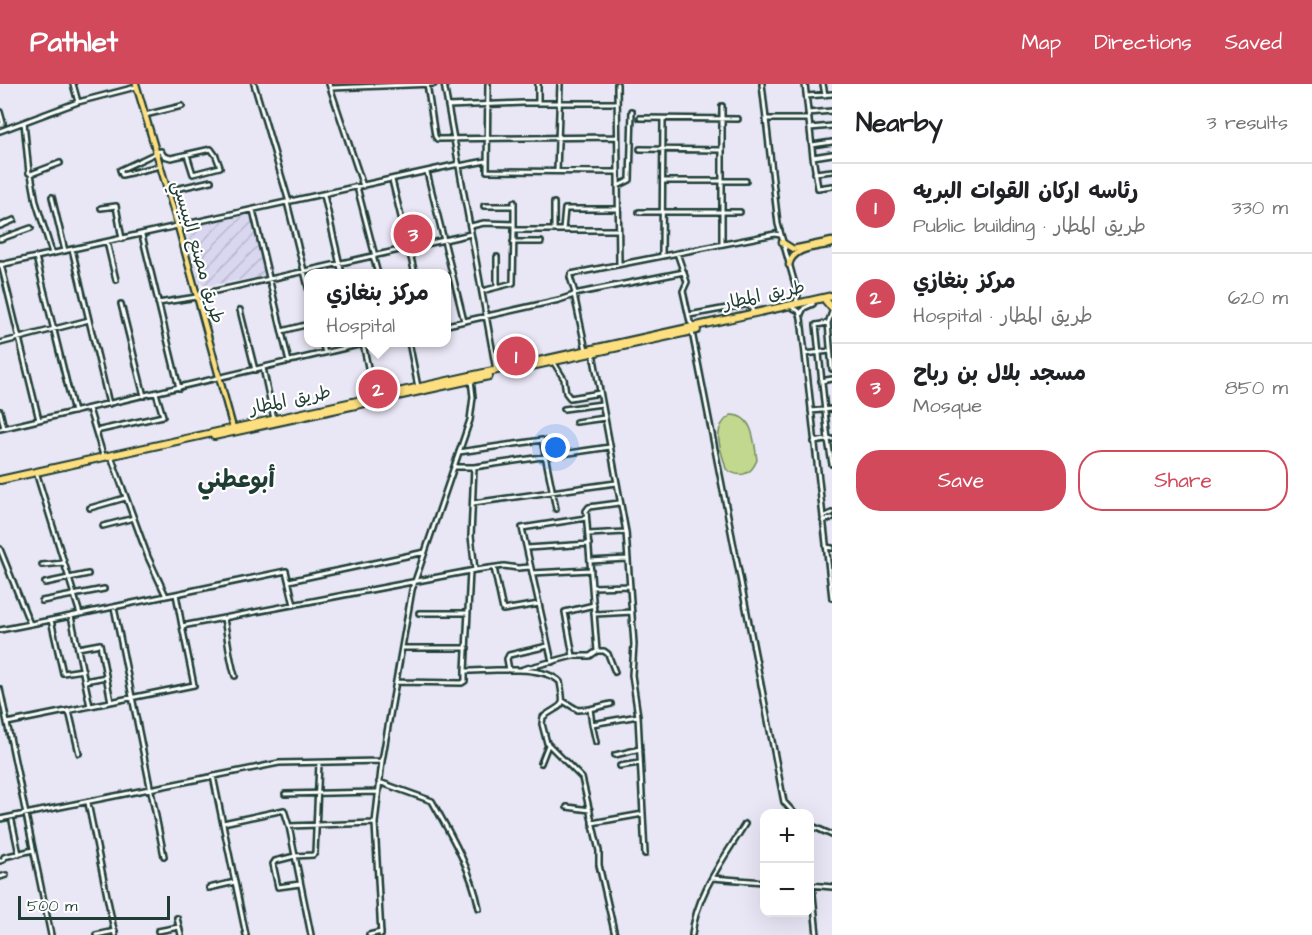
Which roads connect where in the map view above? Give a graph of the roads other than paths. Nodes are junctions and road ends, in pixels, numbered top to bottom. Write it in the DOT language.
graph roads {
  1 [pos="73,84"];
  2 [pos="254,84"];
  3 [pos="426,84"];
  4 [pos="434,84"];
  5 [pos="444,84"];
  6 [pos="488,84"];
  7 [pos="538,84"];
  8 [pos="560,84"];
  9 [pos="617,84"];
  10 [pos="762,84"];
  11 [pos="805,84"];
  12 [pos="824,84"];
  13 [pos="136,85"];
  14 [pos="330,86"];
  15 [pos="832,94"];
  16 [pos="825,95"];
  17 [pos="806,96"];
  18 [pos="78,102"];
  19 [pos="538,103"];
  20 [pos="559,103"];
  21 [pos="488,104"];
  22 [pos="617,104"];
  23 [pos="182,106"];
  24 [pos="448,106"];
  25 [pos="722,106"];
  26 [pos="632,111"];
  27 [pos="832,111"];
  28 [pos="0,112"];
  29 [pos="808,113"];
  30 [pos="145,115"];
  31 [pos="640,118"];
  32 [pos="663,119"];
  33 [pos="722,119"];
  34 [pos="738,119"];
  35 [pos="766,119"];
  36 [pos="809,119"];
  37 [pos="24,122"];
  38 [pos="0,126"];
  39 [pos="832,126"];
  40 [pos="810,128"];
  41 [pos="0,131"];
  42 [pos="558,137"];
  43 [pos="617,137"];
  44 [pos="454,138"];
  45 [pos="486,138"];
  46 [pos="832,142"];
  47 [pos="812,145"];
  48 [pos="640,149"];
  49 [pos="663,150"];
  50 [pos="721,150"];
  51 [pos="155,152"];
  52 [pos="832,154"];
  53 [pos="187,155"];
  54 [pos="813,157"];
  55 [pos="486,161"];
  56 [pos="60,163"];
  57 [pos="459,165"];
  58 [pos="160,166"];
  59 [pos="557,171"];
  60 [pos="832,171"];
  61 [pos="427,172"];
  62 [pos="617,172"];
  63 [pos="815,173"];
  64 [pos="31,174"];
  65 [pos="392,180"];
  66 [pos="211,181"];
  67 [pos="663,181"];
  68 [pos="746,181"];
  69 [pos="721,182"];
  70 [pos="363,186"];
  71 [pos="618,186"];
  72 [pos="832,186"];
  73 [pos="357,187"];
  74 [pos="167,191"];
  75 [pos="324,195"];
  76 [pos="52,197"];
  77 [pos="288,202"];
  78 [pos="554,203"];
  79 [pos="484,206"];
  80 [pos="100,208"];
  81 [pos="618,209"];
  82 [pos="253,210"];
  83 [pos="639,212"];
  84 [pos="740,212"];
  85 [pos="662,213"];
  86 [pos="722,213"];
  87 [pos="14,220"];
  88 [pos="514,224"];
  89 [pos="0,226"];
  90 [pos="178,226"];
  91 [pos="470,227"];
  92 [pos="31,228"];
  93 [pos="514,230"];
  94 [pos="554,230"];
  95 [pos="563,230"];
  96 [pos="618,230"];
  97 [pos="778,233"];
  98 [pos="142,234"];
  99 [pos="471,234"];
  100 [pos="122,238"];
  101 [pos="0,239"];
  102 [pos="444,240"];
  103 [pos="106,242"];
  104 [pos="513,242"];
  105 [pos="541,242"];
  106 [pos="782,242"];
  107 [pos="832,242"];
  108 [pos="722,244"];
  109 [pos="409,248"];
  110 [pos="72,249"];
  111 [pos="65,251"];
  112 [pos="677,253"];
  113 [pos="52,254"];
  114 [pos="374,256"];
  115 [pos="662,256"];
  116 [pos="36,257"];
  117 [pos="497,257"];
  118 [pos="340,264"];
  119 [pos="619,264"];
  120 [pos="1,265"];
  121 [pos="789,265"];
  122 [pos="314,269"];
  123 [pos="341,269"];
  124 [pos="377,269"];
  125 [pos="414,269"];
  126 [pos="304,271"];
  127 [pos="684,272"];
  128 [pos="269,279"];
  129 [pos="116,280"];
  130 [pos="497,287"];
  131 [pos="482,291"];
  132 [pos="574,294"];
  133 [pos="798,295"];
  134 [pos="197,296"];
  135 [pos="830,299"];
  136 [pos="810,302"];
  137 [pos="159,303"];
  138 [pos="121,304"];
  139 [pos="794,306"];
  140 [pos="240,310"];
  141 [pos="832,310"];
  142 [pos="754,313"];
  143 [pos="689,315"];
  144 [pos="487,316"];
  145 [pos="801,318"];
  146 [pos="89,320"];
  147 [pos="464,321"];
  148 [pos="828,323"];
  149 [pos="451,324"];
  150 [pos="304,325"];
  151 [pos="691,327"];
  152 [pos="54,331"];
  153 [pos="282,331"];
  154 [pos="19,339"];
  155 [pos="0,343"];
  156 [pos="323,347"];
  157 [pos="348,347"];
  158 [pos="361,347"];
  159 [pos="411,347"];
  160 [pos="586,350"];
  161 [pos="831,351"];
  162 [pos="325,353"];
  163 [pos="593,353"];
  164 [pos="818,353"];
  165 [pos="805,354"];
  166 [pos="290,362"];
  167 [pos="554,362"];
  168 [pos="263,368"];
  169 [pos="832,369"];
  170 [pos="255,370"];
  171 [pos="496,370"];
  172 [pos="220,378"];
  173 [pos="471,380"];
  174 [pos="832,380"];
  175 [pos="822,381"];
  176 [pos="418,387"];
  177 [pos="179,388"];
  178 [pos="156,393"];
  179 [pos="600,393"];
  180 [pos="144,396"];
  181 [pos="375,397"];
  182 [pos="109,404"];
  183 [pos="602,404"];
  184 [pos="89,409"];
  185 [pos="564,409"];
  186 [pos="832,409"];
  187 [pos="825,410"];
  188 [pos="0,411"];
  189 [pos="811,411"];
  190 [pos="74,412"];
  191 [pos="605,418"];
  192 [pos="274,419"];
  193 [pos="39,420"];
  194 [pos="576,422"];
  195 [pos="233,428"];
  196 [pos="2,429"];
  197 [pos="96,431"];
  198 [pos="830,439"];
  199 [pos="814,442"];
  200 [pos="610,447"];
  201 [pos="141,451"];
  202 [pos="459,452"];
  203 [pos="546,456"];
  204 [pos="104,457"];
  205 [pos="112,459"];
  206 [pos="832,464"];
  207 [pos="454,467"];
  208 [pos="474,467"];
  209 [pos="37,476"];
  210 [pos="16,478"];
  211 [pos="0,482"];
  212 [pos="616,483"];
  213 [pos="553,493"];
  214 [pos="125,498"];
  215 [pos="473,503"];
  216 [pos="619,503"];
  217 [pos="90,508"];
  218 [pos="556,509"];
  219 [pos="832,513"];
  220 [pos="134,518"];
  221 [pos="586,518"];
  222 [pos="832,518"];
  223 [pos="823,519"];
  224 [pos="103,526"];
  225 [pos="626,532"];
  226 [pos="588,534"];
  227 [pos="589,544"];
  228 [pos="826,547"];
  229 [pos="527,548"];
  230 [pos="832,548"];
  231 [pos="0,549"];
  232 [pos="425,552"];
  233 [pos="628,559"];
  234 [pos="590,561"];
  235 [pos="64,563"];
  236 [pos="42,565"];
  237 [pos="830,565"];
  238 [pos="494,567"];
  239 [pos="530,567"];
  240 [pos="475,570"];
  241 [pos="591,570"];
  242 [pos="470,571"];
  243 [pos="532,573"];
  244 [pos="88,574"];
  245 [pos="69,578"];
  246 [pos="415,581"];
  247 [pos="289,582"];
  248 [pos="45,583"];
  249 [pos="630,586"];
  250 [pos="592,587"];
  251 [pos="104,590"];
  252 [pos="176,594"];
  253 [pos="74,596"];
  254 [pos="166,596"];
  255 [pos="832,598"];
  256 [pos="42,601"];
  257 [pos="538,604"];
  258 [pos="294,605"];
  259 [pos="594,605"];
  260 [pos="114,607"];
  261 [pos="632,612"];
  262 [pos="419,613"];
  263 [pos="468,613"];
  264 [pos="80,614"];
  265 [pos="595,614"];
  266 [pos="72,616"];
  267 [pos="224,619"];
  268 [pos="51,620"];
  269 [pos="30,624"];
  270 [pos="182,626"];
  271 [pos="0,630"];
  272 [pos="548,646"];
  273 [pos="78,648"];
  274 [pos="402,648"];
  275 [pos="466,648"];
  276 [pos="597,651"];
  277 [pos="573,656"];
  278 [pos="552,662"];
  279 [pos="522,669"];
  280 [pos="83,670"];
  281 [pos="465,670"];
  282 [pos="509,671"];
  283 [pos="615,672"];
  284 [pos="235,676"];
  285 [pos="106,677"];
  286 [pos="85,681"];
  287 [pos="396,682"];
  288 [pos="0,689"];
  289 [pos="133,697"];
  290 [pos="563,701"];
  291 [pos="111,702"];
  292 [pos="611,704"];
  293 [pos="90,706"];
  294 [pos="590,710"];
  295 [pos="69,711"];
  296 [pos="638,716"];
  297 [pos="7,723"];
  298 [pos="592,724"];
  299 [pos="596,742"];
  300 [pos="548,745"];
  301 [pos="640,749"];
  302 [pos="79,753"];
  303 [pos="615,755"];
  304 [pos="382,761"];
  305 [pos="640,762"];
  306 [pos="319,763"];
  307 [pos="541,763"];
  308 [pos="620,766"];
  309 [pos="213,776"];
  310 [pos="379,782"];
  311 [pos="151,790"];
  312 [pos="377,792"];
  313 [pos="285,794"];
  314 [pos="318,794"];
  315 [pos="88,803"];
  316 [pos="567,807"];
  317 [pos="791,809"];
  318 [pos="590,810"];
  319 [pos="643,814"];
  320 [pos="25,815"];
  321 [pos="0,819"];
  322 [pos="12,821"];
  323 [pos="375,823"];
  324 [pos="592,823"];
  325 [pos="223,824"];
  326 [pos="316,824"];
  327 [pos="745,824"];
  328 [pos="289,826"];
  329 [pos="814,827"];
  330 [pos="832,835"];
  331 [pos="33,850"];
  332 [pos="19,854"];
  333 [pos="645,854"];
  334 [pos="164,856"];
  335 [pos="295,856"];
  336 [pos="0,861"];
  337 [pos="6,875"];
  338 [pos="0,877"];
  339 [pos="712,878"];
  340 [pos="235,882"];
  341 [pos="760,882"];
  342 [pos="300,883"];
  343 [pos="814,885"];
  344 [pos="832,886"];
  345 [pos="209,888"];
  346 [pos="479,908"];
  347 [pos="814,910"];
  348 [pos="177,918"];
  349 [pos="179,927"];
  350 [pos="158,931"];
  351 [pos="115,933"];
  352 [pos="381,934"];
  353 [pos="51,935"];
  354 [pos="96,935"];
  355 [pos="181,935"];
  356 [pos="246,935"];
  357 [pos="311,935"];
  358 [pos="369,935"];
  359 [pos="615,935"];
  360 [pos="692,935"];
  361 [pos="817,935"];
  1 -- 18 [label="street"];
  2 -- 77 [label="street"];
  3 -- 4 [label="street"];
  3 -- 14 [label="street"];
  3 -- 44 [label="street"];
  5 -- 24 [label="street"];
  6 -- 21 [label="street"];
  7 -- 19 [label="street"];
  8 -- 20 [label="street"];
  9 -- 22 [label="street"];
  10 -- 35 [label="street"];
  11 -- 17 [label="street"];
  12 -- 16 [label="street"];
  13 -- 18 [label="street"];
  13 -- 30 [label="main road, طريق مصنع البيبسي"];
  14 -- 70 [label="street"];
  15 -- 16 [label="street"];
  16 -- 17 [label="street"];
  17 -- 29 [label="street"];
  18 -- 37 [label="street"];
  19 -- 20 [label="street"];
  19 -- 21 [label="street"];
  20 -- 22 [label="street"];
  20 -- 42 [label="street"];
  21 -- 24 [label="street"];
  21 -- 45 [label="street"];
  22 -- 43 [label="street"];
  23 -- 30 [label="street"];
  24 -- 44 [label="street"];
  25 -- 33 [label="street"];
  26 -- 71 [label="street"];
  27 -- 29 [label="street"];
  28 -- 38 [label="street"];
  29 -- 36 [label="street"];
  30 -- 51 [label="main road, طريق مصنع البيبسي"];
  31 -- 32 [label="street"];
  32 -- 33 [label="street"];
  32 -- 49 [label="street"];
  33 -- 34 [label="street"];
  33 -- 50 [label="street"];
  35 -- 36 [label="street"];
  35 -- 97 [label="street"];
  36 -- 40 [label="street"];
  37 -- 41 [label="street"];
  37 -- 64 [label="street"];
  39 -- 40 [label="street"];
  40 -- 47 [label="street"];
  42 -- 43 [label="street"];
  42 -- 45 [label="street"];
  42 -- 59 [label="street"];
  43 -- 62 [label="street"];
  44 -- 45 [label="street"];
  44 -- 57 [label="street"];
  45 -- 55 [label="street"];
  46 -- 47 [label="street"];
  47 -- 54 [label="street"];
  48 -- 49 [label="street"];
  49 -- 50 [label="street"];
  49 -- 67 [label="street"];
  50 -- 69 [label="street"];
  51 -- 53 [label="street"];
  51 -- 58 [label="main road, طريق مصنع البيبسي"];
  51 -- 58 [label="street"];
  52 -- 54 [label="street"];
  53 -- 53 [label="street"];
  54 -- 63 [label="street"];
  55 -- 57 [label="street"];
  55 -- 59 [label="street"];
  56 -- 64 [label="street"];
  57 -- 61 [label="street"];
  57 -- 91 [label="street"];
  58 -- 74 [label="main road, طريق مصنع البيبسي"];
  59 -- 62 [label="street"];
  60 -- 63 [label="street"];
  61 -- 65 [label="street"];
  61 -- 102 [label="street"];
  62 -- 71 [label="street"];
  63 -- 72 [label="street"];
  64 -- 113 [label="street"];
  65 -- 70 [label="street"];
  65 -- 109 [label="street"];
  66 -- 74 [label="street"];
  67 -- 69 [label="street"];
  67 -- 85 [label="street"];
  68 -- 69 [label="street"];
  69 -- 86 [label="street"];
  70 -- 73 [label="street"];
  71 -- 81 [label="street"];
  73 -- 75 [label="street"];
  73 -- 114 [label="street"];
  74 -- 90 [label="main road, طريق مصنع البيبسي"];
  75 -- 77 [label="street"];
  75 -- 118 [label="street"];
  76 -- 111 [label="street"];
  77 -- 82 [label="street"];
  77 -- 126 [label="street"];
  78 -- 94 [label="street"];
  79 -- 88 [label="street"];
  80 -- 100 [label="street"];
  81 -- 95 [label="street"];
  81 -- 96 [label="street"];
  82 -- 90 [label="street"];
  82 -- 128 [label="street"];
  83 -- 85 [label="street"];
  84 -- 86 [label="street"];
  85 -- 86 [label="street"];
  85 -- 115 [label="street"];
  86 -- 108 [label="street"];
  87 -- 89 [label="street"];
  88 -- 91 [label="street"];
  88 -- 93 [label="street"];
  90 -- 98 [label="street"];
  90 -- 134 [label="main road, طريق مصنع البيبسي"];
  91 -- 99 [label="street"];
  92 -- 101 [label="street"];
  93 -- 94 [label="street"];
  93 -- 104 [label="street"];
  94 -- 95 [label="street"];
  95 -- 96 [label="street"];
  96 -- 119 [label="street"];
  97 -- 106 [label="street"];
  97 -- 108 [label="street"];
  98 -- 100 [label="street"];
  98 -- 137 [label="street"];
  99 -- 102 [label="street"];
  99 -- 131 [label="street"];
  100 -- 103 [label="street"];
  102 -- 109 [label="street"];
  102 -- 147 [label="street"];
  103 -- 110 [label="street"];
  103 -- 129 [label="street"];
  104 -- 105 [label="street"];
  104 -- 130 [label="street"];
  106 -- 107 [label="main road"];
  106 -- 121 [label="street"];
  107 -- 121 [label="main road"];
  108 -- 112 [label="street"];
  109 -- 114 [label="street"];
  109 -- 125 [label="street"];
  110 -- 111 [label="street"];
  110 -- 146 [label="street"];
  111 -- 113 [label="street"];
  112 -- 115 [label="street"];
  112 -- 127 [label="street"];
  113 -- 116 [label="street"];
  114 -- 118 [label="street"];
  114 -- 124 [label="street"];
  115 -- 119 [label="street"];
  116 -- 120 [label="street"];
  116 -- 152 [label="street"];
  117 -- 130 [label="street"];
  118 -- 122 [label="street"];
  118 -- 123 [label="street"];
  119 -- 132 [label="street"];
  120 -- 154 [label="street"];
  121 -- 133 [label="street"];
  126 -- 128 [label="street"];
  127 -- 132 [label="street"];
  127 -- 143 [label="street"];
  128 -- 134 [label="street"];
  128 -- 153 [label="street"];
  130 -- 131 [label="street"];
  131 -- 144 [label="street"];
  132 -- 144 [label="street"];
  132 -- 160 [label="street"];
  133 -- 136 [label="street"];
  133 -- 139 [label="street"];
  134 -- 137 [label="street"];
  134 -- 172 [label="main road, طريق مصنع البيبسي"];
  135 -- 136 [label="highway, طريق المطار"];
  135 -- 141 [label="highway"];
  136 -- 139 [label="highway, طريق المطار"];
  136 -- 145 [label="street"];
  137 -- 177 [label="street"];
  138 -- 180 [label="street"];
  139 -- 142 [label="highway, طريق المطار"];
  139 -- 145 [label="street"];
  139 -- 151 [label="highway, طريق المطار"];
  140 -- 170 [label="street"];
  141 -- 148 [label="street"];
  142 -- 143 [label="street"];
  142 -- 151 [label="highway, طريق المطار"];
  143 -- 151 [label="street"];
  144 -- 147 [label="street"];
  144 -- 171 [label="street"];
  145 -- 165 [label="street"];
  146 -- 152 [label="street"];
  146 -- 182 [label="street"];
  147 -- 149 [label="street"];
  148 -- 161 [label="street"];
  148 -- 164 [label="street"];
  150 -- 153 [label="street"];
  151 -- 160 [label="highway, طريق المطار"];
  151 -- 163 [label="highway, طريق المطار"];
  151 -- 317 [label="street"];
  152 -- 154 [label="street"];
  152 -- 190 [label="street"];
  153 -- 166 [label="street"];
  154 -- 155 [label="street"];
  154 -- 193 [label="street"];
  156 -- 162 [label="street"];
  157 -- 162 [label="street"];
  158 -- 181 [label="street"];
  159 -- 176 [label="street"];
  160 -- 171 [label="highway, طريق المطار"];
  161 -- 164 [label="street"];
  161 -- 169 [label="street"];
  162 -- 166 [label="street"];
  163 -- 167 [label="highway, طريق المطار"];
  163 -- 179 [label="street"];
  164 -- 165 [label="street"];
  164 -- 175 [label="street"];
  165 -- 189 [label="street"];
  166 -- 168 [label="street"];
  167 -- 173 [label="highway, طريق المطار"];
  167 -- 179 [label="street"];
  168 -- 170 [label="street"];
  168 -- 192 [label="street"];
  170 -- 172 [label="street"];
  171 -- 176 [label="highway, طريق المطار"];
  172 -- 177 [label="street"];
  172 -- 195 [label="main road, طريق مصنع البيبسي"];
  173 -- 201 [label="highway, طريق المطار"];
  173 -- 202 [label="street"];
  174 -- 175 [label="street"];
  175 -- 187 [label="street"];
  176 -- 181 [label="highway, طريق المطار"];
  177 -- 178 [label="street"];
  178 -- 180 [label="street"];
  178 -- 197 [label="street"];
  179 -- 183 [label="street"];
  180 -- 182 [label="street"];
  181 -- 192 [label="highway, طريق المطار"];
  182 -- 184 [label="street"];
  183 -- 185 [label="street"];
  183 -- 191 [label="street"];
  184 -- 190 [label="street"];
  184 -- 197 [label="street"];
  186 -- 187 [label="street"];
  187 -- 189 [label="street"];
  187 -- 198 [label="street"];
  188 -- 196 [label="street"];
  189 -- 199 [label="street"];
  190 -- 193 [label="street"];
  191 -- 194 [label="street"];
  191 -- 200 [label="street"];
  192 -- 195 [label="highway, طريق المطار"];
  193 -- 196 [label="street"];
  195 -- 201 [label="highway, طريق المطار"];
  197 -- 204 [label="street"];
  198 -- 199 [label="street"];
  198 -- 206 [label="street"];
  199 -- 223 [label="street"];
  200 -- 203 [label="street"];
  200 -- 212 [label="street"];
  201 -- 204 [label="highway, طريق المطار"];
  201 -- 205 [label="highway, طريق المطار"];
  202 -- 203 [label="street"];
  202 -- 207 [label="street"];
  203 -- 208 [label="street"];
  203 -- 213 [label="street"];
  204 -- 210 [label="highway, طريق المطار"];
  205 -- 209 [label="highway, طريق المطار"];
  205 -- 214 [label="street"];
  207 -- 208 [label="street"];
  207 -- 232 [label="street"];
  208 -- 215 [label="street"];
  209 -- 210 [label="highway, طريق المطار"];
  209 -- 235 [label="street"];
  210 -- 211 [label="highway, طريق المطار"];
  212 -- 213 [label="street"];
  212 -- 216 [label="street"];
  213 -- 215 [label="street"];
  213 -- 218 [label="street"];
  214 -- 217 [label="street"];
  214 -- 220 [label="street"];
  215 -- 240 [label="street"];
  216 -- 221 [label="street"];
  216 -- 225 [label="street"];
  219 -- 223 [label="street"];
  220 -- 224 [label="street"];
  220 -- 254 [label="street"];
  221 -- 226 [label="street"];
  221 -- 229 [label="street"];
  222 -- 223 [label="street"];
  223 -- 228 [label="street"];
  225 -- 226 [label="street"];
  225 -- 233 [label="street"];
  226 -- 227 [label="street"];
  227 -- 229 [label="street"];
  227 -- 234 [label="street"];
  228 -- 230 [label="street"];
  228 -- 237 [label="street"];
  229 -- 239 [label="street"];
  231 -- 269 [label="street"];
  232 -- 246 [label="street"];
  232 -- 247 [label="street"];
  233 -- 234 [label="street"];
  233 -- 249 [label="street"];
  234 -- 241 [label="street"];
  235 -- 236 [label="street"];
  235 -- 245 [label="street"];
  237 -- 255 [label="street"];
  238 -- 239 [label="street"];
  238 -- 240 [label="street"];
  238 -- 257 [label="street"];
  239 -- 243 [label="street"];
  240 -- 242 [label="street"];
  241 -- 243 [label="street"];
  241 -- 250 [label="street"];
  242 -- 246 [label="street"];
  242 -- 263 [label="street"];
  243 -- 257 [label="street"];
  244 -- 245 [label="street"];
  245 -- 248 [label="street"];
  245 -- 253 [label="street"];
  246 -- 258 [label="street"];
  246 -- 274 [label="street"];
  247 -- 252 [label="street"];
  247 -- 258 [label="street"];
  249 -- 250 [label="street"];
  249 -- 261 [label="street"];
  250 -- 259 [label="street"];
  251 -- 253 [label="street"];
  252 -- 254 [label="street"];
  252 -- 270 [label="street"];
  253 -- 256 [label="street"];
  253 -- 264 [label="street"];
  254 -- 260 [label="street"];
  257 -- 272 [label="street"];
  258 -- 267 [label="street"];
  259 -- 265 [label="street"];
  259 -- 277 [label="street"];
  260 -- 264 [label="street"];
  260 -- 289 [label="street"];
  261 -- 265 [label="street"];
  261 -- 296 [label="street"];
  262 -- 263 [label="street"];
  263 -- 275 [label="street"];
  264 -- 266 [label="street"];
  265 -- 276 [label="street"];
  266 -- 268 [label="street"];
  266 -- 273 [label="street"];
  267 -- 270 [label="street"];
  267 -- 284 [label="street"];
  268 -- 269 [label="street"];
  268 -- 280 [label="street"];
  269 -- 271 [label="street"];
  270 -- 289 [label="street"];
  272 -- 278 [label="street"];
  272 -- 282 [label="street"];
  273 -- 280 [label="street"];
  273 -- 285 [label="street"];
  274 -- 275 [label="street"];
  274 -- 287 [label="street"];
  275 -- 281 [label="street"];
  276 -- 277 [label="street"];
  276 -- 283 [label="street"];
  277 -- 278 [label="street"];
  278 -- 279 [label="street"];
  279 -- 282 [label="street"];
  279 -- 290 [label="street"];
  280 -- 286 [label="street"];
  281 -- 282 [label="street"];
  281 -- 287 [label="street"];
  285 -- 286 [label="street"];
  285 -- 291 [label="street"];
  286 -- 293 [label="street"];
  287 -- 304 [label="street"];
  288 -- 297 [label="street"];
  289 -- 291 [label="street"];
  289 -- 311 [label="street"];
  290 -- 294 [label="street"];
  290 -- 300 [label="street"];
  291 -- 293 [label="street"];
  292 -- 294 [label="street"];
  293 -- 295 [label="street"];
  294 -- 298 [label="street"];
  295 -- 297 [label="street"];
  295 -- 302 [label="street"];
  296 -- 298 [label="street"];
  296 -- 301 [label="street"];
  297 -- 320 [label="street"];
  298 -- 299 [label="street"];
  300 -- 307 [label="street"];
  300 -- 318 [label="street"];
  301 -- 303 [label="street"];
  301 -- 305 [label="street"];
  304 -- 306 [label="street"];
  304 -- 310 [label="street"];
  305 -- 308 [label="street"];
  305 -- 319 [label="street"];
  306 -- 309 [label="street"];
  306 -- 314 [label="street"];
  309 -- 311 [label="street"];
  309 -- 325 [label="street"];
  310 -- 312 [label="street"];
  310 -- 346 [label="street"];
  311 -- 315 [label="street"];
  311 -- 334 [label="street"];
  312 -- 314 [label="street"];
  312 -- 323 [label="street"];
  313 -- 314 [label="street"];
  314 -- 326 [label="street"];
  315 -- 320 [label="street"];
  315 -- 351 [label="street"];
  316 -- 318 [label="street"];
  318 -- 324 [label="street"];
  319 -- 324 [label="street"];
  319 -- 333 [label="street"];
  320 -- 321 [label="street"];
  320 -- 331 [label="street"];
  322 -- 332 [label="street"];
  323 -- 326 [label="street"];
  323 -- 352 [label="street"];
  324 -- 359 [label="street"];
  325 -- 328 [label="street"];
  325 -- 340 [label="street"];
  326 -- 328 [label="street"];
  326 -- 335 [label="street"];
  327 -- 339 [label="street"];
  328 -- 335 [label="street"];
  329 -- 330 [label="street"];
  331 -- 332 [label="street"];
  331 -- 353 [label="street"];
  332 -- 336 [label="street"];
  335 -- 342 [label="street"];
  335 -- 342 [label="street"];
  337 -- 338 [label="street"];
  339 -- 341 [label="street"];
  339 -- 360 [label="street"];
  340 -- 345 [label="street"];
  340 -- 356 [label="street"];
  342 -- 357 [label="street"];
  343 -- 344 [label="street"];
  347 -- 361 [label="street"];
  348 -- 349 [label="street"];
  349 -- 350 [label="street"];
  349 -- 355 [label="street"];
  351 -- 354 [label="street"];
  352 -- 358 [label="street"];
}
